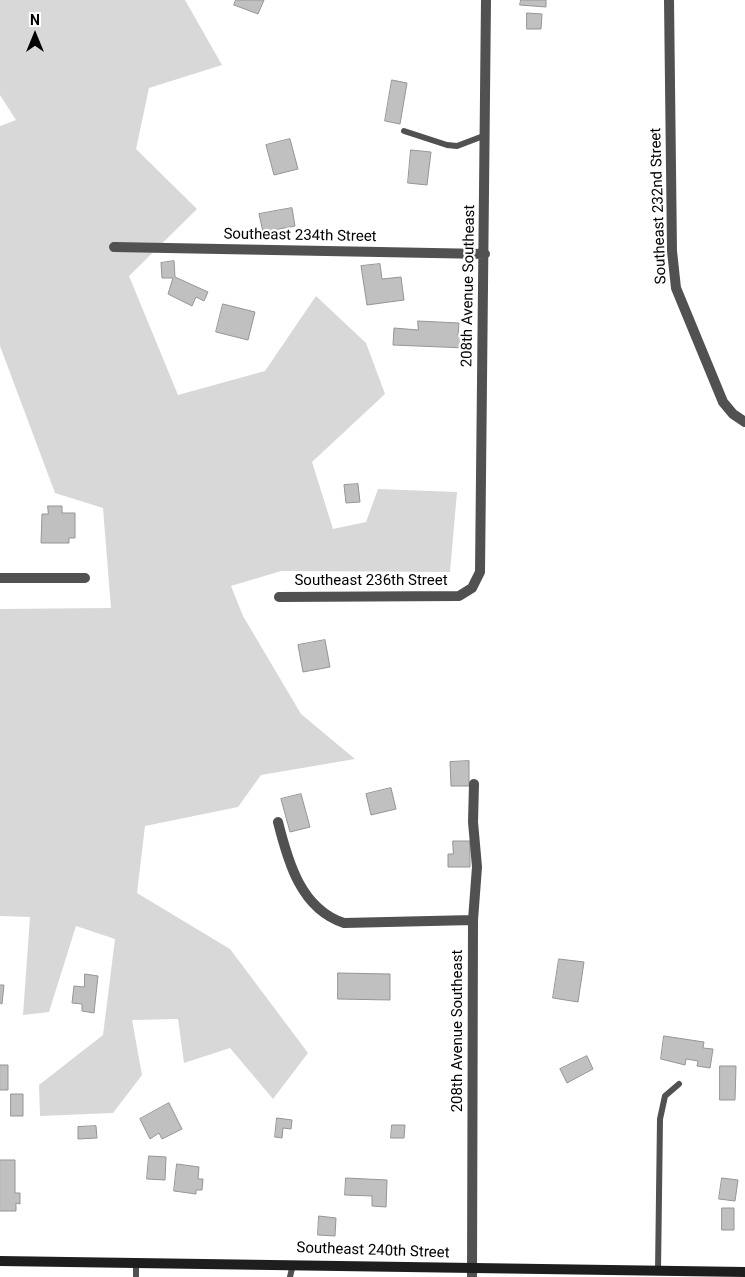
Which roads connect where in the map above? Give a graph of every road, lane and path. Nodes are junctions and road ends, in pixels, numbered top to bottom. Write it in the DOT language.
graph roads {
  1 [pos="486,0"];
  2 [pos="669,0"];
  3 [pos="404,131"];
  4 [pos="486,135"];
  5 [pos="114,247"];
  6 [pos="485,254"];
  7 [pos="745,422"];
  8 [pos="480,572"];
  9 [pos="0,578"];
  10 [pos="85,578"];
  11 [pos="279,597"];
  12 [pos="474,784"];
  13 [pos="278,822"];
  14 [pos="473,920"];
  15 [pos="679,1084"];
  16 [pos="0,1261"];
  17 [pos="136,1262"];
  18 [pos="293,1264"];
  19 [pos="658,1271"];
  20 [pos="745,1272"];
  21 [pos="472,1273"];
  22 [pos="136,1277"];
  23 [pos="290,1277"];
  1 -- 4 [label="street, 208th Avenue Southeast"];
  2 -- 7 [label="street, Southeast 232nd Street"];
  3 -- 4 [label="lane"];
  4 -- 6 [label="street, 208th Avenue Southeast"];
  5 -- 6 [label="street, Southeast 234th Street"];
  6 -- 8 [label="street, 208th Avenue Southeast"];
  8 -- 11 [label="street, Southeast 236th Street"];
  9 -- 10 [label="street"];
  12 -- 14 [label="street, 208th Avenue Southeast"];
  13 -- 14 [label="street"];
  14 -- 21 [label="street, 208th Avenue Southeast"];
  15 -- 19 [label="lane"];
  16 -- 17 [label="main road, Southeast 240th Street"];
  17 -- 18 [label="main road, Southeast 240th Street"];
  17 -- 22 [label="lane"];
  18 -- 21 [label="main road, Southeast 240th Street"];
  18 -- 23 [label="lane"];
  19 -- 20 [label="main road, Southeast 240th Street"];
  19 -- 21 [label="main road, Southeast 240th Street"];
}
